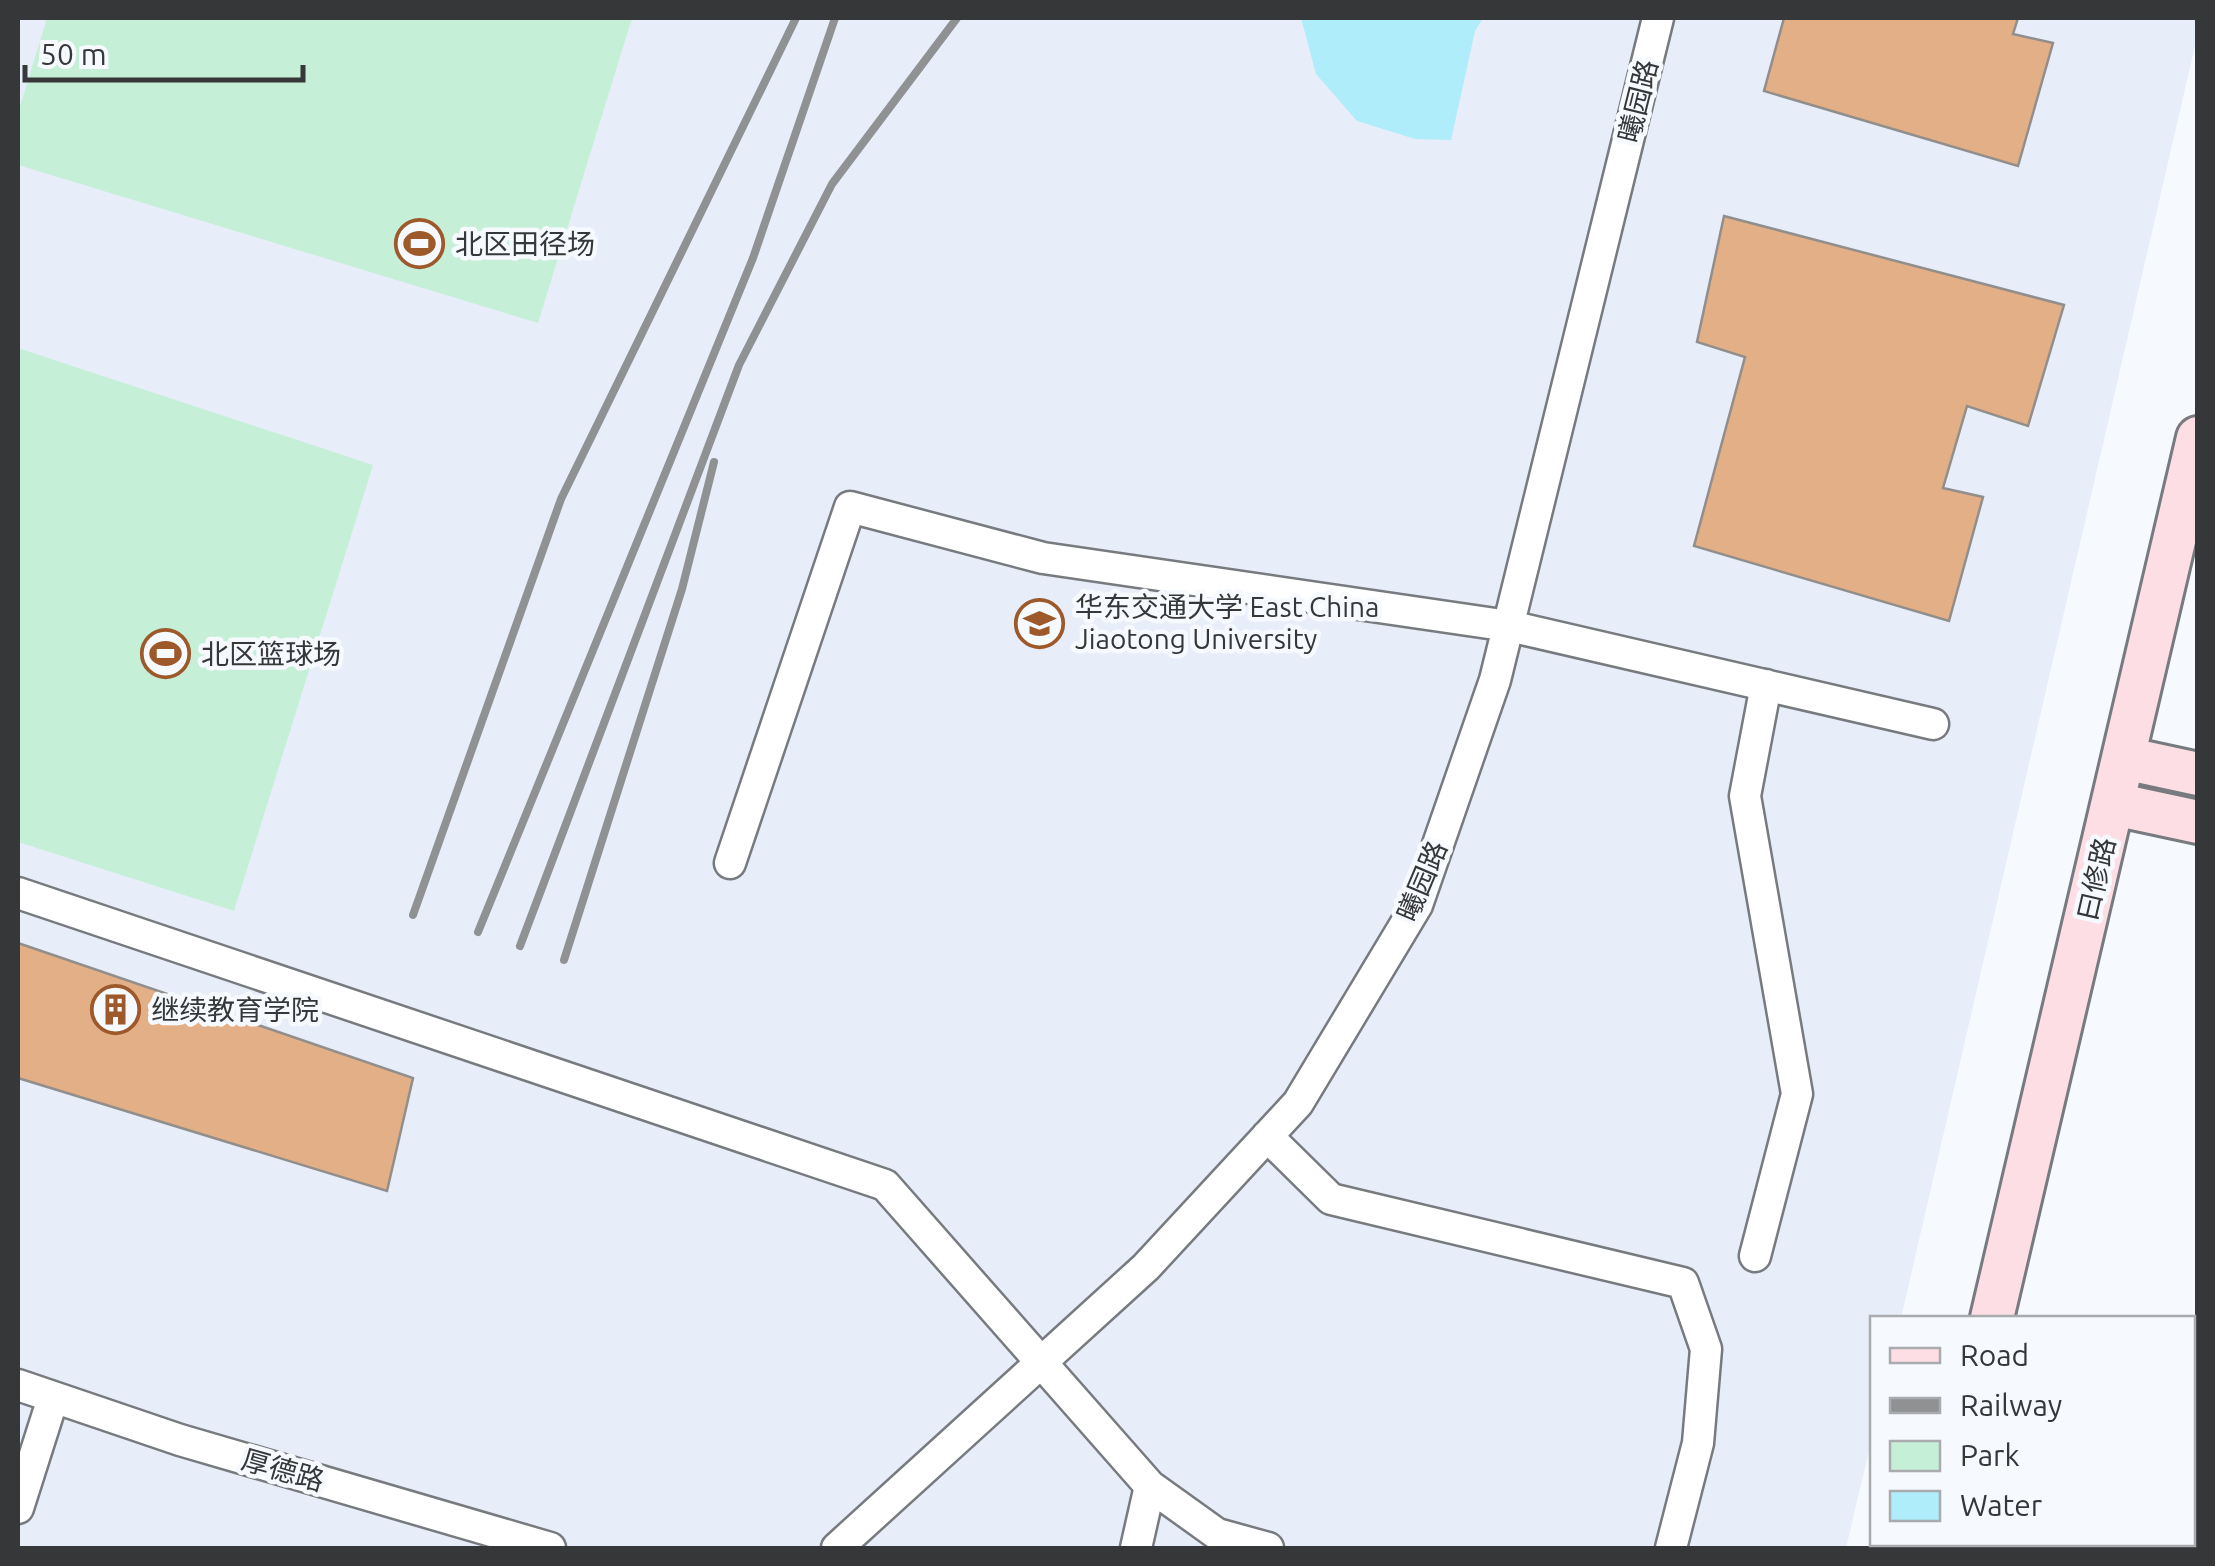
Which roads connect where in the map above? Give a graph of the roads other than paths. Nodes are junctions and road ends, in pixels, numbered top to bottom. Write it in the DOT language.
graph roads {
  1 [pos="1658,18"];
  2 [pos="2198,438"];
  3 [pos="1509,626"];
  4 [pos="1766,685"];
  5 [pos="1933,724"];
  6 [pos="2124,758"];
  7 [pos="2198,774"];
  8 [pos="2114,804"];
  9 [pos="2198,822"];
  10 [pos="730,862"];
  11 [pos="18,893"];
  12 [pos="1267,1136"];
  13 [pos="1755,1256"];
  14 [pos="1992,1316"];
  15 [pos="1042,1364"];
  16 [pos="18,1385"];
  17 [pos="53,1398"];
  18 [pos="1150,1486"];
  19 [pos="18,1508"];
  20 [pos="550,1548"];
  21 [pos="838,1548"];
  22 [pos="1136,1548"];
  23 [pos="1268,1548"];
  24 [pos="1671,1548"];
  1 -- 3 [label="street, 曦园路"];
  2 -- 6 [label="street, 曰修路"];
  3 -- 4 [label="street"];
  3 -- 10 [label="street"];
  3 -- 12 [label="street, 曦园路"];
  4 -- 5 [label="street"];
  4 -- 13 [label="street"];
  6 -- 7 [label="street"];
  6 -- 8 [label="street, 曰修路"];
  8 -- 9 [label="street"];
  8 -- 14 [label="street, 曰修路"];
  11 -- 15 [label="street"];
  12 -- 15 [label="street, 曦园路"];
  12 -- 24 [label="street"];
  15 -- 18 [label="street"];
  15 -- 21 [label="street, 曦园路"];
  16 -- 17 [label="street, 厚德路"];
  17 -- 19 [label="street"];
  17 -- 20 [label="street, 厚德路"];
  18 -- 22 [label="street"];
  18 -- 23 [label="street"];
}
